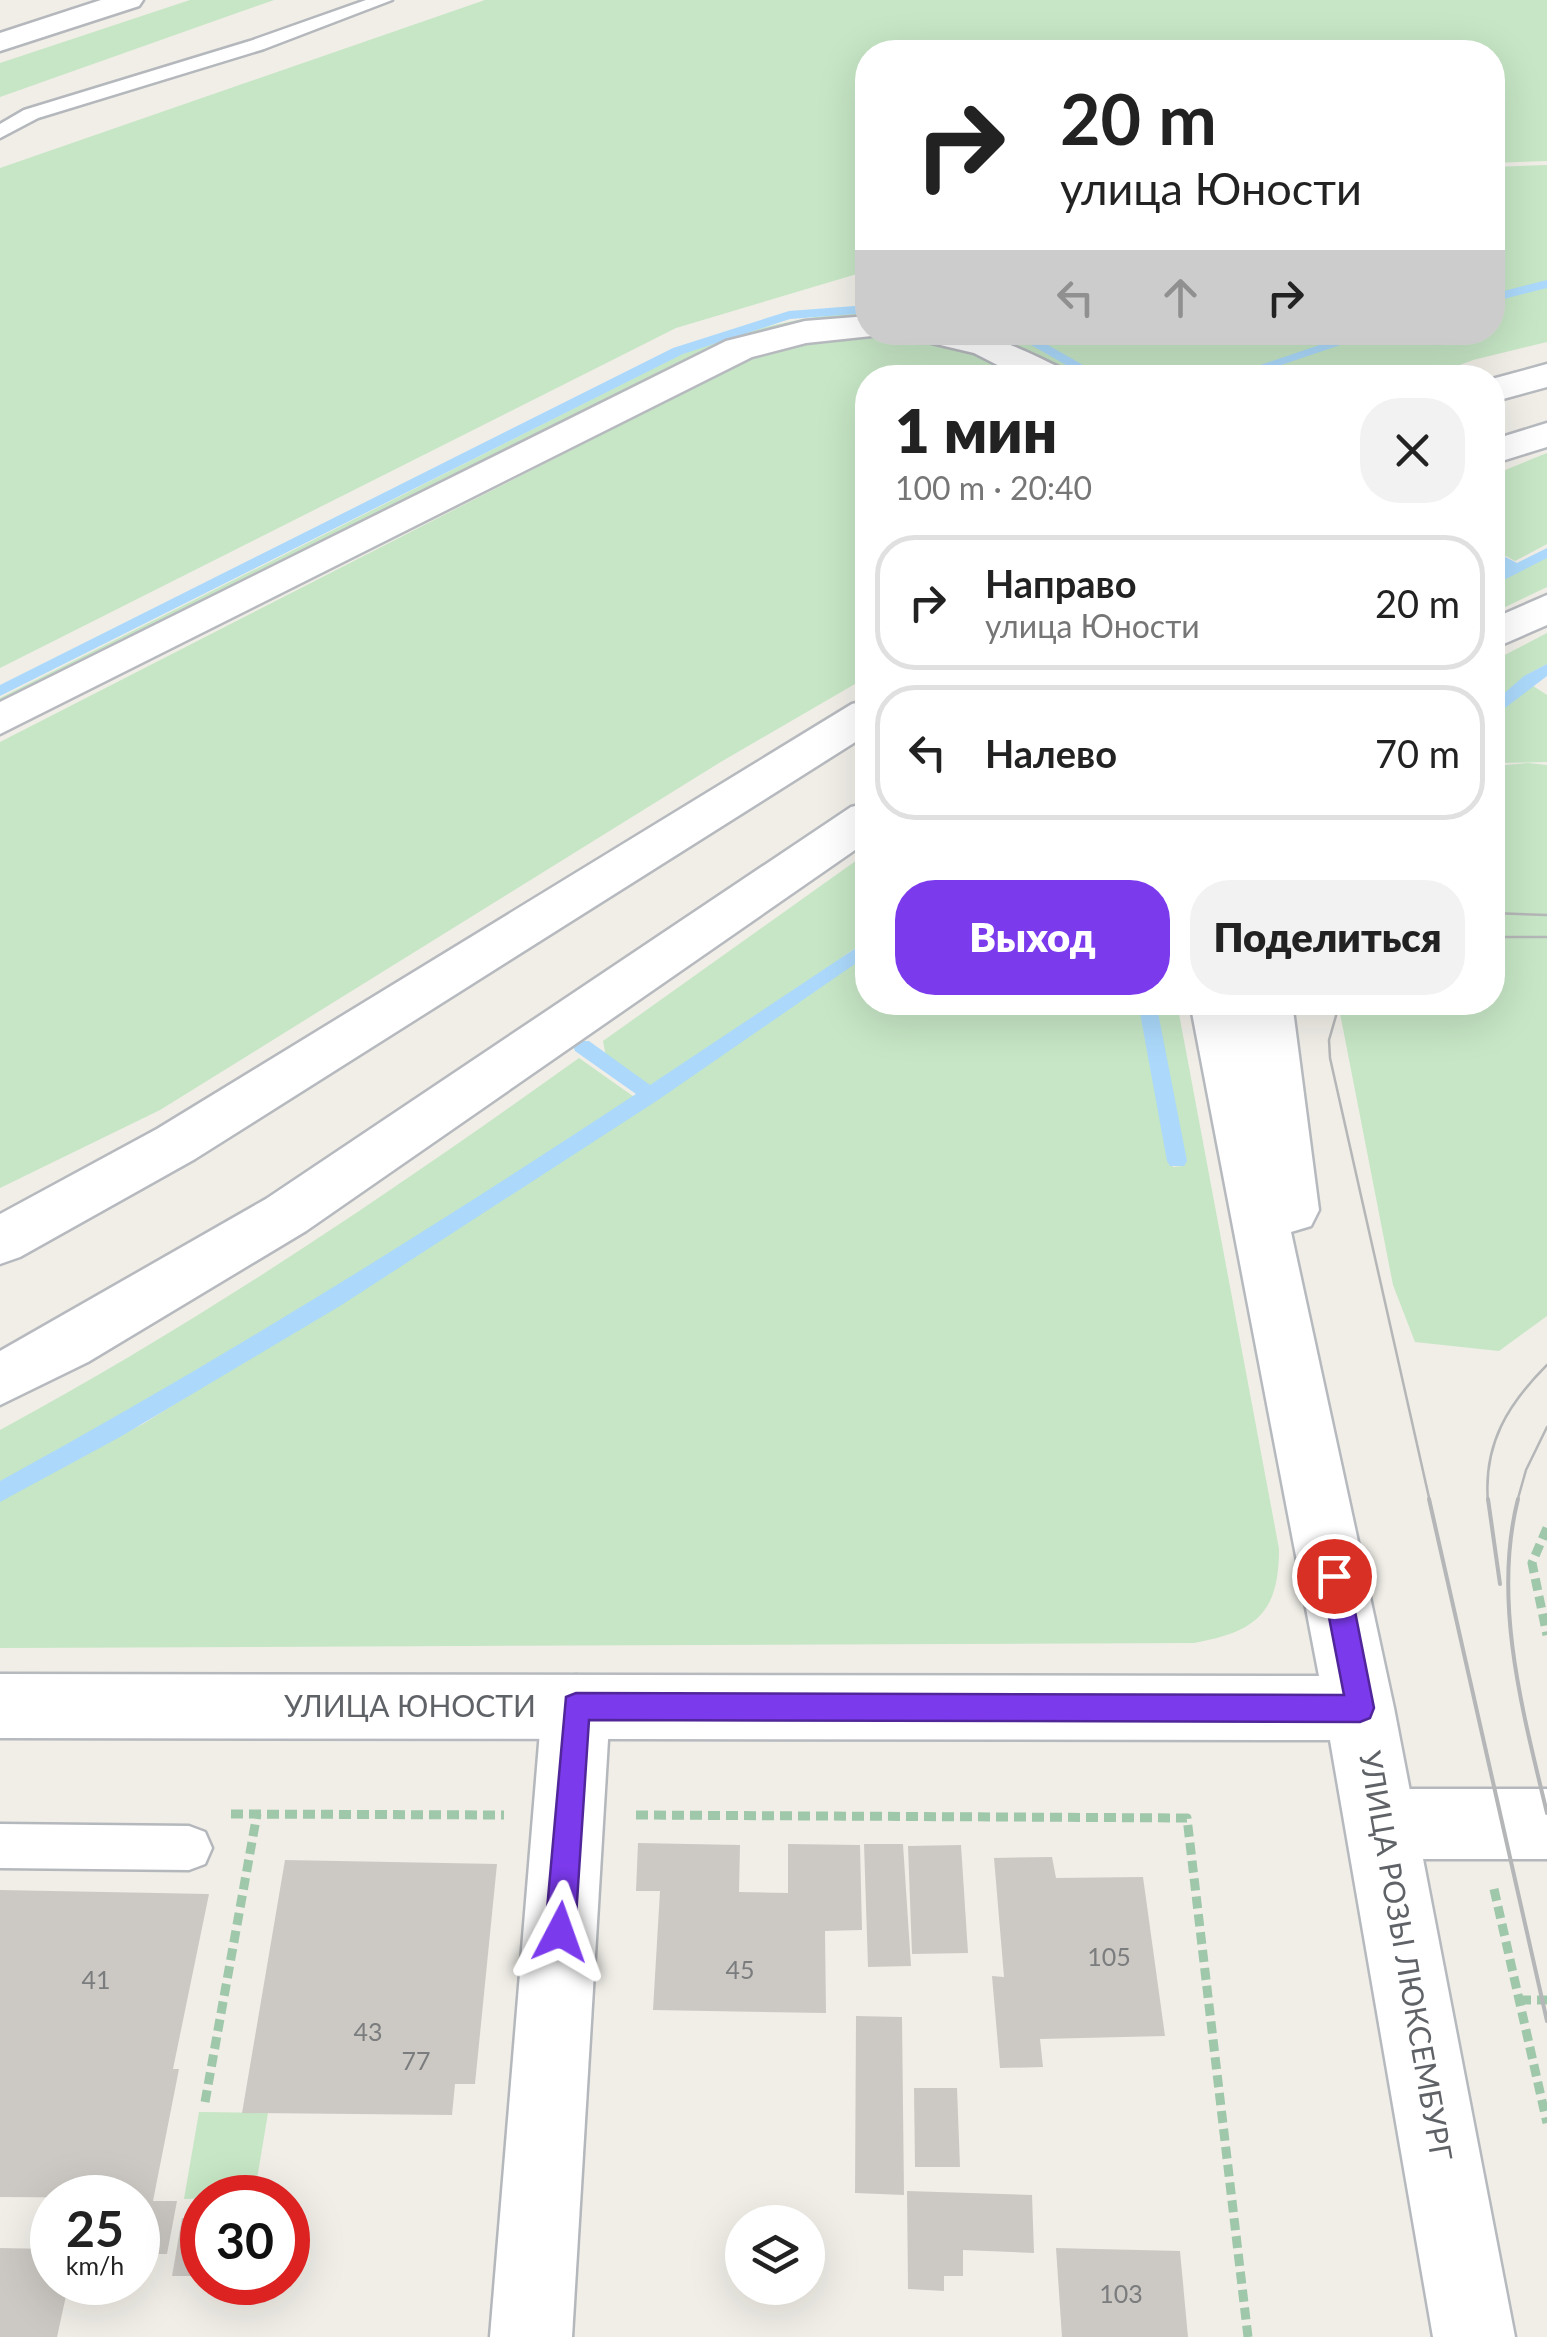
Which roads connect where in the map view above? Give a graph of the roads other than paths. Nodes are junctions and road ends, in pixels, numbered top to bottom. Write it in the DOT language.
graph roads {
  1 [pos="129,0"];
  2 [pos="383,0"];
  3 [pos="0,42"];
  4 [pos="0,132"];
  5 [pos="855,328"];
  6 [pos="986,345"];
  7 [pos="1026,365"];
  8 [pos="1547,375"];
  9 [pos="1505,388"];
  10 [pos="1547,434"];
  11 [pos="1505,449"];
  12 [pos="1547,608"];
  13 [pos="1505,629"];
  14 [pos="0,720"];
  15 [pos="855,722"];
  16 [pos="855,827"];
  17 [pos="1218,1015"];
  18 [pos="1268,1015"];
  19 [pos="0,1241"];
  20 [pos="0,1380"];
  21 [pos="1334,1576"];
  22 [pos="0,1706"];
  23 [pos="576,1707"];
  24 [pos="1360,1708"];
  25 [pos="1381,1824"];
  26 [pos="1547,1824"];
  27 [pos="0,1846"];
  28 [pos="189,1848"];
  29 [pos="530,2337"];
  30 [pos="1474,2337"];
  1 -- 3 [label="main road"];
  2 -- 4 [label="lane"];
  5 -- 14 [label="main road"];
  6 -- 7 [label="main road"];
  8 -- 9 [label="main road"];
  10 -- 11 [label="main road"];
  12 -- 13 [label="main road"];
  15 -- 19 [label="main road"];
  16 -- 20 [label="main road"];
  17 -- 21 [label="main road"];
  18 -- 21 [label="main road"];
  21 -- 24 [label="main road, УЛИЦА РОЗЫ ЛЮКСЕМБУРГ"];
  22 -- 23 [label="main road, УЛИЦА ЮНОСТИ"];
  23 -- 24 [label="main road, УЛИЦА ЮНОСТИ"];
  23 -- 29 [label="main road"];
  24 -- 25 [label="main road, УЛИЦА РОЗЫ ЛЮКСЕМБУРГ"];
  25 -- 26 [label="main road"];
  25 -- 30 [label="main road, УЛИЦА РОЗЫ ЛЮКСЕМБУРГ"];
  27 -- 28 [label="lane"];
}
